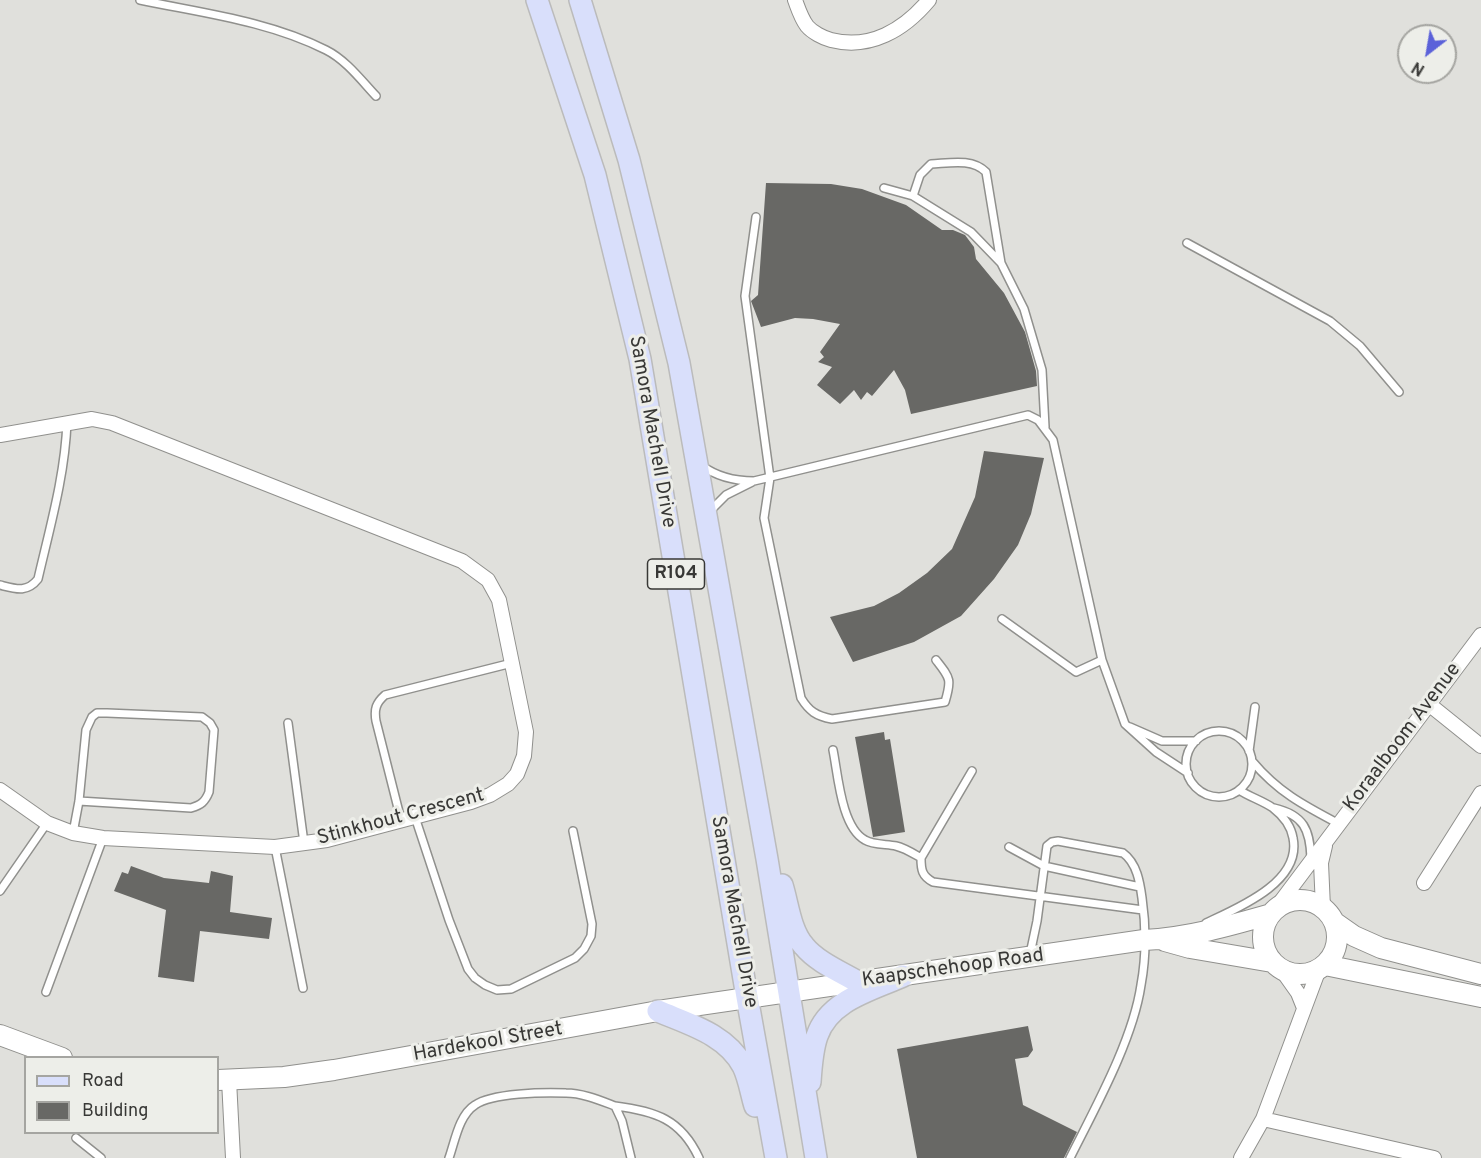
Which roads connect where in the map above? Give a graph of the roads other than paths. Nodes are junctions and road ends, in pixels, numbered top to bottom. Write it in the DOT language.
graph roads {
  1 [pos="140,0"];
  2 [pos="537,0"];
  3 [pos="580,0"];
  4 [pos="795,0"];
  5 [pos="929,0"];
  6 [pos="376,96"];
  7 [pos="884,188"];
  8 [pos="914,196"];
  9 [pos="756,217"];
  10 [pos="1186,243"];
  11 [pos="1002,263"];
  12 [pos="1399,392"];
  13 [pos="67,422"];
  14 [pos="1045,427"];
  15 [pos="0,435"];
  16 [pos="697,462"];
  17 [pos="770,478"];
  18 [pos="754,481"];
  19 [pos="706,515"];
  20 [pos="0,585"];
  21 [pos="1002,619"];
  22 [pos="1481,635"];
  23 [pos="936,660"];
  24 [pos="1102,660"];
  25 [pos="512,663"];
  26 [pos="1430,705"];
  27 [pos="1255,707"];
  28 [pos="288,723"];
  29 [pos="1125,724"];
  30 [pos="1196,741"];
  31 [pos="1481,746"];
  32 [pos="833,750"];
  33 [pos="747,751"];
  34 [pos="1249,751"];
  35 [pos="1252,761"];
  36 [pos="972,771"];
  37 [pos="1188,773"];
  38 [pos="0,790"];
  39 [pos="1239,790"];
  40 [pos="1481,793"];
  41 [pos="79,801"];
  42 [pos="1273,808"];
  43 [pos="415,817"];
  44 [pos="401,820"];
  45 [pos="47,823"];
  46 [pos="1339,824"];
  47 [pos="573,831"];
  48 [pos="73,833"];
  49 [pos="102,838"];
  50 [pos="1326,841"];
  51 [pos="304,843"];
  52 [pos="275,847"];
  53 [pos="1008,847"];
  54 [pos="921,858"];
  55 [pos="1311,861"];
  56 [pos="1044,866"];
  57 [pos="1424,883"];
  58 [pos="1140,887"];
  59 [pos="0,891"];
  60 [pos="1040,897"];
  61 [pos="1143,910"];
  62 [pos="1273,911"];
  63 [pos="1328,915"];
  64 [pos="1160,939"];
  65 [pos="1029,958"];
  66 [pos="1276,966"];
  67 [pos="1322,967"];
  68 [pos="1481,974"];
  69 [pos="903,976"];
  70 [pos="858,982"];
  71 [pos="303,988"];
  72 [pos="46,992"];
  73 [pos="788,993"];
  74 [pos="1481,997"];
  75 [pos="747,998"];
  76 [pos="1304,1008"];
  77 [pos="658,1011"];
  78 [pos="0,1035"];
  79 [pos="57,1056"];
  80 [pos="223,1080"];
  81 [pos="615,1106"];
  82 [pos="807,1108"];
  83 [pos="1263,1119"];
  84 [pos="76,1138"];
  85 [pos="101,1158"];
  86 [pos="233,1158"];
  87 [pos="449,1158"];
  88 [pos="631,1158"];
  89 [pos="699,1158"];
  90 [pos="771,1158"];
  91 [pos="776,1158"];
  92 [pos="816,1158"];
  93 [pos="1070,1158"];
  94 [pos="1241,1158"];
  95 [pos="1434,1158"];
  1 -- 6 [label="lane"];
  2 -- 75 [label="main road, Samora Machell Drive / R104"];
  3 -- 16 [label="main road, Samora Machell Drive / R104"];
  4 -- 5 [label="street"];
  7 -- 8 [label="lane"];
  8 -- 11 [label="lane"];
  8 -- 11 [label="lane"];
  9 -- 17 [label="lane"];
  10 -- 12 [label="lane"];
  11 -- 14 [label="lane"];
  13 -- 15 [label="street, Stinkhout Crescent"];
  13 -- 20 [label="lane"];
  13 -- 25 [label="street, Stinkhout Crescent"];
  14 -- 17 [label="lane"];
  14 -- 24 [label="lane"];
  16 -- 18 [label="lane"];
  16 -- 19 [label="main road, Samora Machell Drive / R104"];
  17 -- 18 [label="lane"];
  17 -- 23 [label="lane"];
  18 -- 19 [label="lane"];
  19 -- 33 [label="main road, Samora Machell Drive / R104"];
  21 -- 24 [label="lane"];
  22 -- 26 [label="street, Koraalboom Avenue"];
  24 -- 29 [label="lane"];
  25 -- 43 [label="street, Stinkhout Crescent"];
  25 -- 44 [label="lane"];
  26 -- 31 [label="street"];
  26 -- 46 [label="street, Koraalboom Avenue"];
  27 -- 34 [label="lane"];
  28 -- 51 [label="lane"];
  29 -- 30 [label="lane"];
  29 -- 37 [label="lane"];
  30 -- 34 [label="lane"];
  30 -- 37 [label="lane"];
  32 -- 54 [label="lane"];
  33 -- 70 [label="main road"];
  33 -- 73 [label="main road, Samora Machell Drive / R104"];
  34 -- 35 [label="lane"];
  35 -- 39 [label="lane"];
  35 -- 46 [label="lane"];
  36 -- 54 [label="lane"];
  37 -- 39 [label="lane"];
  38 -- 45 [label="street, Stinkhout Crescent"];
  39 -- 42 [label="lane"];
  40 -- 57 [label="street"];
  41 -- 41 [label="lane"];
  41 -- 48 [label="lane"];
  42 -- 55 [label="lane"];
  42 -- 64 [label="lane"];
  43 -- 44 [label="street, Stinkhout Crescent"];
  43 -- 47 [label="lane"];
  44 -- 51 [label="street, Stinkhout Crescent"];
  45 -- 48 [label="street, Stinkhout Crescent"];
  45 -- 59 [label="lane"];
  46 -- 50 [label="street, Koraalboom Avenue"];
  48 -- 49 [label="street, Stinkhout Crescent"];
  49 -- 52 [label="street, Stinkhout Crescent"];
  49 -- 72 [label="lane"];
  50 -- 55 [label="street, Koraalboom Avenue"];
  50 -- 63 [label="street"];
  51 -- 52 [label="street, Stinkhout Crescent"];
  52 -- 71 [label="lane"];
  53 -- 56 [label="lane"];
  54 -- 60 [label="lane"];
  55 -- 62 [label="street, Koraalboom Avenue"];
  56 -- 58 [label="lane"];
  56 -- 58 [label="lane"];
  56 -- 60 [label="lane"];
  58 -- 61 [label="lane"];
  60 -- 61 [label="lane"];
  60 -- 65 [label="lane"];
  61 -- 64 [label="lane"];
  62 -- 63 [label="main road"];
  62 -- 64 [label="main road, Kaapschehoop Road"];
  62 -- 66 [label="main road"];
  63 -- 67 [label="main road"];
  63 -- 68 [label="main road"];
  64 -- 65 [label="main road, Kaapschehoop Road"];
  64 -- 66 [label="main road"];
  64 -- 93 [label="lane"];
  65 -- 69 [label="main road, Kaapschehoop Road"];
  66 -- 67 [label="main road"];
  66 -- 76 [label="street"];
  67 -- 74 [label="main road"];
  67 -- 76 [label="street"];
  69 -- 70 [label="main road, Kaapschehoop Road"];
  69 -- 82 [label="main road"];
  70 -- 73 [label="main road, Kaapschehoop Road"];
  73 -- 75 [label="main road, Kaapschehoop Road"];
  73 -- 82 [label="main road, Samora Machell Drive / R104"];
  75 -- 77 [label="main road, Hardekool Street"];
  75 -- 91 [label="main road, Samora Machell Drive / R104"];
  76 -- 83 [label="street"];
  77 -- 80 [label="main road, Hardekool Street"];
  77 -- 90 [label="main road"];
  78 -- 79 [label="main road"];
  80 -- 86 [label="street"];
  81 -- 87 [label="lane"];
  81 -- 88 [label="lane"];
  81 -- 89 [label="lane"];
  82 -- 92 [label="main road, Samora Machell Drive / R104"];
  83 -- 94 [label="street"];
  83 -- 95 [label="street"];
  84 -- 85 [label="lane"];
}
